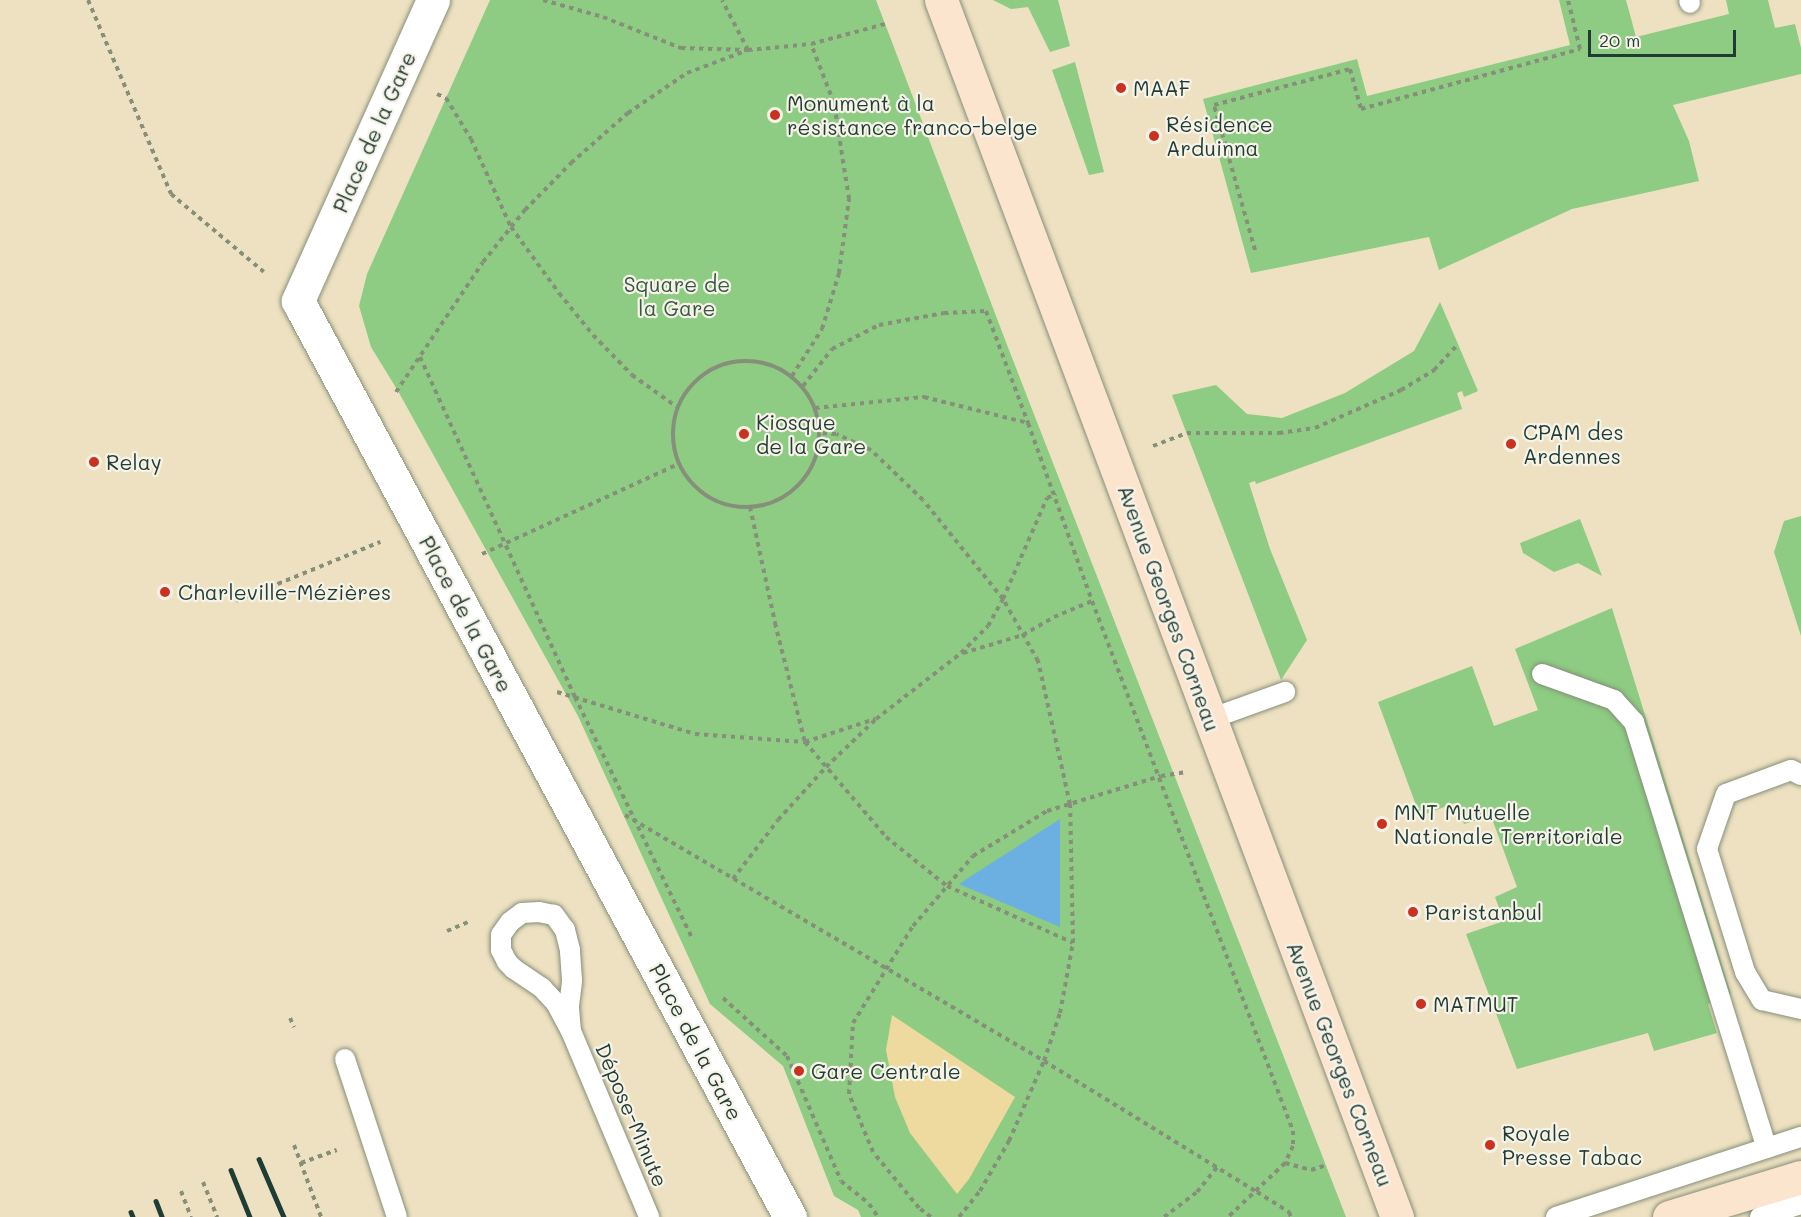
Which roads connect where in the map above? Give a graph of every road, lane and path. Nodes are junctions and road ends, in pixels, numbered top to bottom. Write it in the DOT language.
graph roads {
  1 [pos="88,0"];
  2 [pos="433,0"];
  3 [pos="543,0"];
  4 [pos="722,0"];
  5 [pos="941,0"];
  6 [pos="1568,0"];
  7 [pos="885,24"];
  8 [pos="811,45"];
  9 [pos="748,50"];
  10 [pos="399,76"];
  11 [pos="511,227"];
  12 [pos="1255,250"];
  13 [pos="298,301"];
  14 [pos="1458,344"];
  15 [pos="420,357"];
  16 [pos="792,376"];
  17 [pos="803,386"];
  18 [pos="678,406"];
  19 [pos="815,408"];
  20 [pos="357,411"];
  21 [pos="1028,423"];
  22 [pos="820,433"];
  23 [pos="1114,461"];
  24 [pos="679,464"];
  25 [pos="1056,494"];
  26 [pos="750,507"];
  27 [pos="419,527"];
  28 [pos="504,544"];
  29 [pos="443,572"];
  30 [pos="1003,599"];
  31 [pos="236,601"];
  32 [pos="1092,601"];
  33 [pos="1023,635"];
  34 [pos="961,653"];
  35 [pos="1542,674"];
  36 [pos="498,675"];
  37 [pos="1285,692"];
  38 [pos="575,697"];
  39 [pos="876,719"];
  40 [pos="1210,719"];
  41 [pos="805,742"];
  42 [pos="1226,760"];
  43 [pos="826,767"];
  44 [pos="1801,775"];
  45 [pos="1161,776"];
  46 [pos="1070,804"];
  47 [pos="618,811"];
  48 [pos="638,823"];
  49 [pos="733,879"];
  50 [pos="947,886"];
  51 [pos="694,941"];
  52 [pos="1072,943"];
  53 [pos="886,968"];
  54 [pos="719,994"];
  55 [pos="1801,1009"];
  56 [pos="290,1018"];
  57 [pos="294,1027"];
  58 [pos="571,1031"];
  59 [pos="345,1059"];
  60 [pos="1044,1061"];
  61 [pos="1801,1137"];
  62 [pos="294,1145"];
  63 [pos="1767,1148"];
  64 [pos="1286,1164"];
  65 [pos="1326,1165"];
  66 [pos="1217,1167"];
  67 [pos="1801,1177"];
  68 [pos="203,1182"];
  69 [pos="181,1191"];
  70 [pos="1257,1192"];
  71 [pos="1801,1204"];
  72 [pos="191,1217"];
  73 [pos="216,1217"];
  74 [pos="321,1217"];
  75 [pos="397,1217"];
  76 [pos="649,1217"];
  77 [pos="790,1217"];
  78 [pos="878,1217"];
  79 [pos="931,1217"];
  80 [pos="959,1217"];
  81 [pos="1164,1217"];
  82 [pos="1228,1217"];
  83 [pos="1291,1217"];
  84 [pos="1397,1217"];
  85 [pos="1556,1217"];
  86 [pos="1669,1217"];
  87 [pos="1760,1217"];
  1 -- 13 [label="path"];
  2 -- 10 [label="street, Place de la Gare"];
  3 -- 9 [label="path"];
  4 -- 9 [label="path"];
  5 -- 23 [label="main road, Avenue Georges Corneau"];
  6 -- 12 [label="path"];
  7 -- 8 [label="path"];
  8 -- 9 [label="path"];
  8 -- 16 [label="path"];
  9 -- 11 [label="path"];
  10 -- 11 [label="path"];
  10 -- 13 [label="street, Place de la Gare"];
  11 -- 15 [label="path"];
  11 -- 18 [label="path"];
  13 -- 20 [label="street, Place de la Gare"];
  14 -- 23 [label="path"];
  15 -- 20 [label="path"];
  15 -- 28 [label="path"];
  16 -- 17 [label="path"];
  16 -- 18 [label="path"];
  17 -- 19 [label="path"];
  17 -- 21 [label="path"];
  18 -- 24 [label="path"];
  19 -- 21 [label="path"];
  19 -- 22 [label="path"];
  20 -- 27 [label="street, Place de la Gare"];
  21 -- 25 [label="path"];
  22 -- 26 [label="path"];
  22 -- 30 [label="path"];
  23 -- 40 [label="main road, Avenue Georges Corneau"];
  24 -- 26 [label="path"];
  24 -- 28 [label="path"];
  25 -- 30 [label="path"];
  25 -- 32 [label="path"];
  26 -- 41 [label="path"];
  27 -- 29 [label="street, Place de la Gare"];
  27 -- 31 [label="path"];
  28 -- 29 [label="path"];
  28 -- 38 [label="path"];
  29 -- 36 [label="street, Place de la Gare"];
  30 -- 33 [label="path"];
  30 -- 34 [label="path"];
  32 -- 33 [label="path"];
  32 -- 45 [label="path"];
  33 -- 34 [label="path"];
  33 -- 46 [label="path"];
  34 -- 39 [label="path"];
  35 -- 63 [label="lane"];
  36 -- 38 [label="path"];
  36 -- 77 [label="street, Place de la Gare"];
  37 -- 40 [label="lane"];
  38 -- 41 [label="path"];
  38 -- 48 [label="path"];
  39 -- 41 [label="path"];
  39 -- 43 [label="path"];
  40 -- 42 [label="main road, Avenue Georges Corneau"];
  41 -- 43 [label="path"];
  42 -- 45 [label="path"];
  42 -- 84 [label="main road, Avenue Georges Corneau"];
  43 -- 49 [label="path"];
  43 -- 50 [label="path"];
  44 -- 55 [label="lane"];
  45 -- 46 [label="path"];
  45 -- 64 [label="path"];
  46 -- 50 [label="path"];
  46 -- 52 [label="path"];
  47 -- 48 [label="path"];
  48 -- 49 [label="path"];
  48 -- 51 [label="path"];
  49 -- 53 [label="path"];
  50 -- 52 [label="path"];
  50 -- 53 [label="path"];
  52 -- 60 [label="path"];
  53 -- 60 [label="path"];
  53 -- 79 [label="path"];
  54 -- 78 [label="path"];
  56 -- 57 [label="path"];
  58 -- 58 [label="lane, Dépose-Minute"];
  58 -- 76 [label="lane, Dépose-Minute"];
  59 -- 75 [label="lane"];
  60 -- 66 [label="path"];
  60 -- 80 [label="path"];
  61 -- 63 [label="lane"];
  62 -- 74 [label="path"];
  63 -- 85 [label="lane"];
  64 -- 65 [label="path"];
  64 -- 70 [label="path"];
  66 -- 70 [label="path"];
  66 -- 81 [label="path"];
  67 -- 86 [label="main road"];
  68 -- 73 [label="path"];
  69 -- 72 [label="path"];
  70 -- 82 [label="path"];
  70 -- 83 [label="path"];
  71 -- 87 [label="lane"];
}
